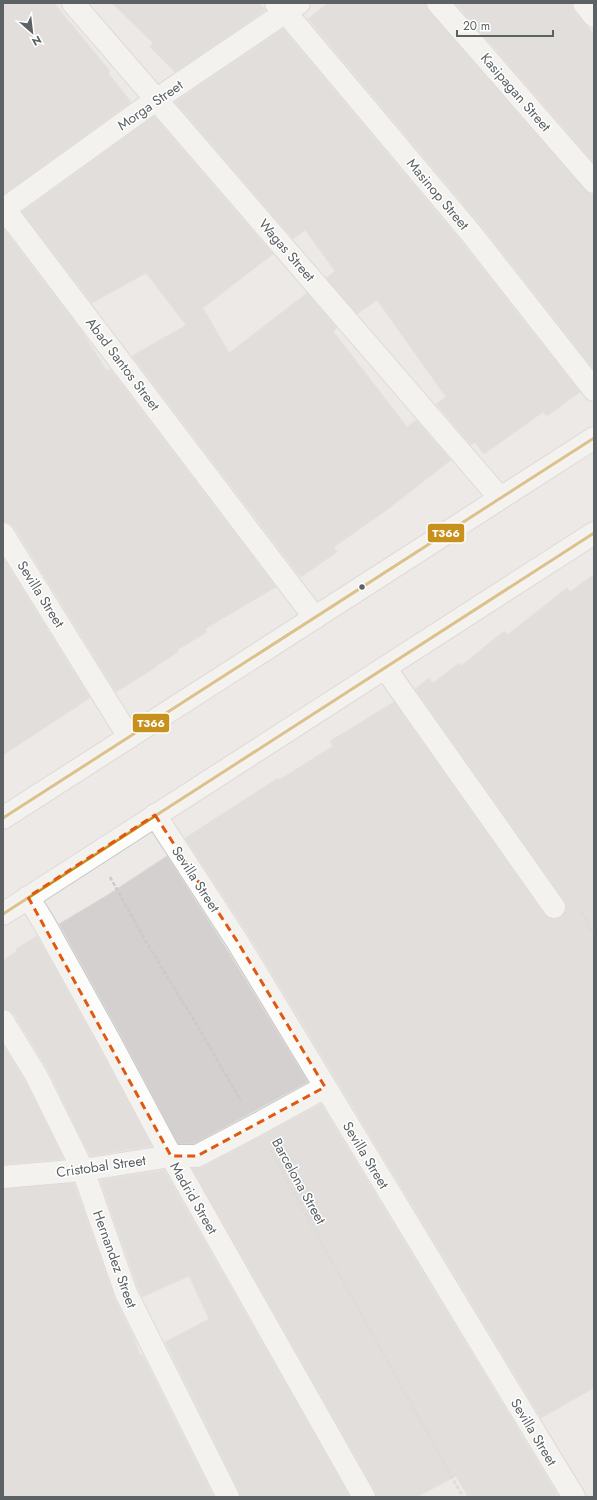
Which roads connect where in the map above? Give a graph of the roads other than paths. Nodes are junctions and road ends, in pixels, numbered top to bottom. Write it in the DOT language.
graph roads {
  1 [pos="73,3"];
  2 [pos="438,3"];
  3 [pos="584,3"];
  4 [pos="287,6"];
  5 [pos="594,16"];
  6 [pos="157,99"];
  7 [pos="594,182"];
  8 [pos="4,209"];
  9 [pos="594,390"];
  10 [pos="594,438"];
  11 [pos="500,498"];
  12 [pos="594,533"];
  13 [pos="3,534"];
  14 [pos="315,618"];
  15 [pos="385,668"];
  16 [pos="129,736"];
  17 [pos="155,815"];
  18 [pos="3,818"];
  19 [pos="28,897"];
  20 [pos="554,907"];
  21 [pos="3,914"];
  22 [pos="3,1021"];
  23 [pos="325,1087"];
  24 [pos="170,1156"];
  25 [pos="83,1170"];
  26 [pos="3,1177"];
  27 [pos="228,1497"];
  28 [pos="364,1497"];
  29 [pos="574,1497"];
  1 -- 6 [label="street, Wagas Street"];
  2 -- 7 [label="street, Kasipagan Street"];
  3 -- 5 [label="street"];
  4 -- 6 [label="street, Morga Street"];
  4 -- 9 [label="street, Masinop Street"];
  6 -- 8 [label="street, Morga Street"];
  6 -- 11 [label="street, Wagas Street"];
  8 -- 14 [label="street, Abad Santos Street"];
  10 -- 11 [label="street"];
  11 -- 14 [label="street"];
  12 -- 15 [label="street"];
  13 -- 16 [label="street, Sevilla Street"];
  14 -- 16 [label="street"];
  15 -- 17 [label="street"];
  15 -- 20 [label="street"];
  16 -- 18 [label="street"];
  17 -- 19 [label="street"];
  17 -- 23 [label="street, Sevilla Street"];
  19 -- 21 [label="street"];
  19 -- 24 [label="street, Madrid Street"];
  22 -- 25 [label="street, Hernandez Street"];
  23 -- 24 [label="street, Cristobal Street"];
  23 -- 29 [label="street, Sevilla Street"];
  24 -- 25 [label="street, Cristobal Street"];
  24 -- 28 [label="street, Madrid Street"];
  25 -- 26 [label="street, Cristobal Street"];
  25 -- 27 [label="street, Hernandez Street"];
}
